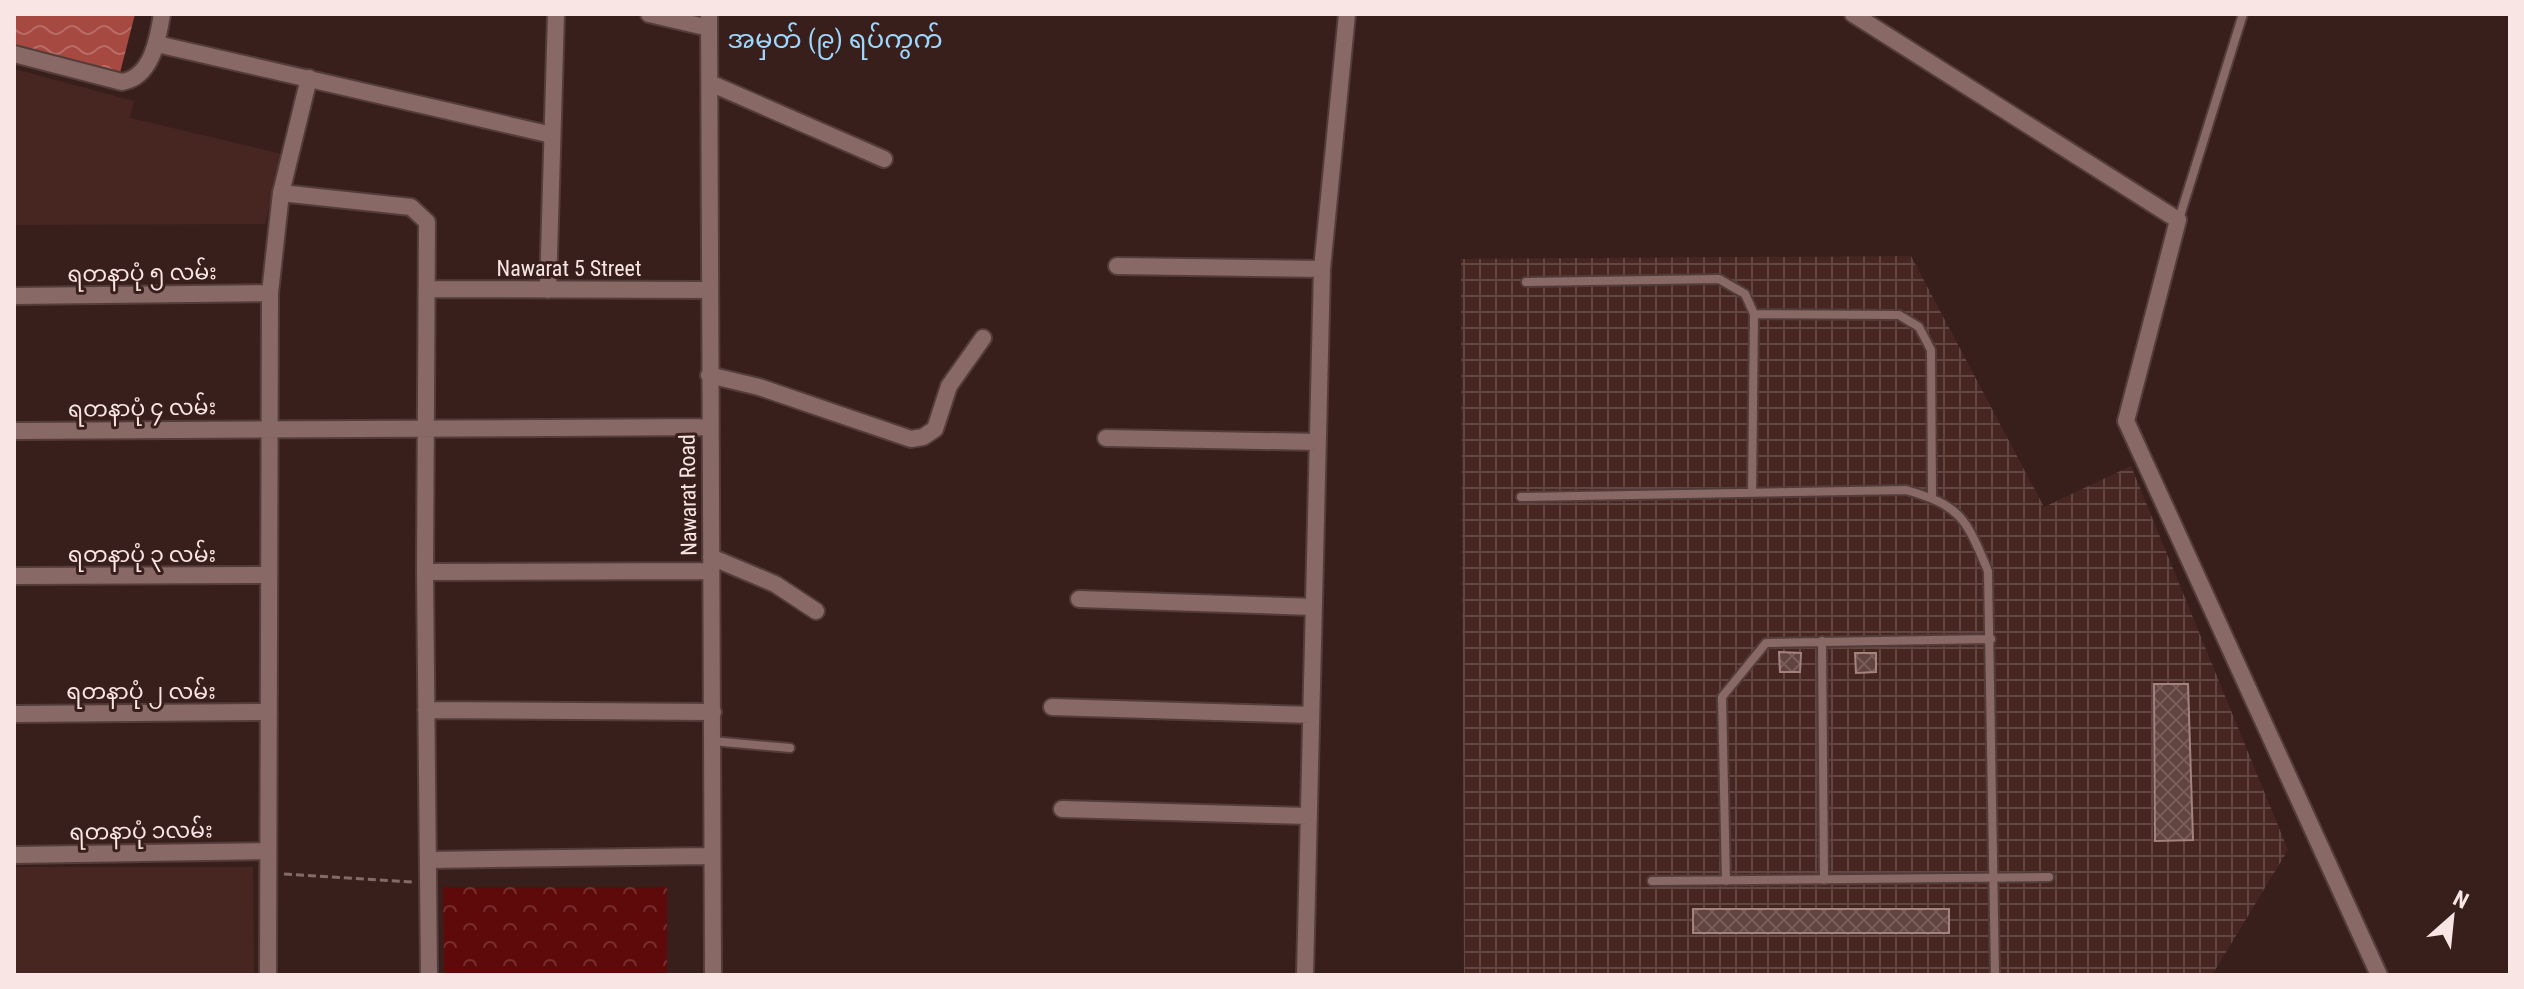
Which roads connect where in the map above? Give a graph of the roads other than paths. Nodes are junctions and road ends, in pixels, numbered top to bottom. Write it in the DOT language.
graph roads {
  1 [pos="162,14"];
  2 [pos="556,14"];
  3 [pos="649,14"];
  4 [pos="1347,14"];
  5 [pos="1853,14"];
  6 [pos="2243,14"];
  7 [pos="709,21"];
  8 [pos="157,44"];
  9 [pos="14,54"];
  10 [pos="309,78"];
  11 [pos="710,83"];
  12 [pos="552,135"];
  13 [pos="884,159"];
  14 [pos="281,193"];
  15 [pos="2178,220"];
  16 [pos="1117,266"];
  17 [pos="1322,269"];
  18 [pos="1526,282"];
  19 [pos="428,289"];
  20 [pos="548,290"];
  21 [pos="710,290"];
  22 [pos="270,293"];
  23 [pos="14,296"];
  24 [pos="1754,314"];
  25 [pos="983,338"];
  26 [pos="709,375"];
  27 [pos="709,427"];
  28 [pos="270,428"];
  29 [pos="425,428"];
  30 [pos="14,431"];
  31 [pos="1106,438"];
  32 [pos="1318,442"];
  33 [pos="1752,492"];
  34 [pos="1521,497"];
  35 [pos="1932,497"];
  36 [pos="711,564"];
  37 [pos="425,572"];
  38 [pos="269,575"];
  39 [pos="14,576"];
  40 [pos="1079,599"];
  41 [pos="1314,607"];
  42 [pos="816,611"];
  43 [pos="1991,639"];
  44 [pos="1822,641"];
  45 [pos="1052,707"];
  46 [pos="426,710"];
  47 [pos="269,712"];
  48 [pos="713,712"];
  49 [pos="14,714"];
  50 [pos="1311,715"];
  51 [pos="712,741"];
  52 [pos="790,748"];
  53 [pos="1062,809"];
  54 [pos="1309,816"];
  55 [pos="268,851"];
  56 [pos="14,855"];
  57 [pos="710,856"];
  58 [pos="428,860"];
  59 [pos="2049,877"];
  60 [pos="1994,879"];
  61 [pos="1824,880"];
  62 [pos="1652,881"];
  63 [pos="1726,881"];
  64 [pos="268,975"];
  65 [pos="429,975"];
  66 [pos="713,975"];
  67 [pos="1305,975"];
  68 [pos="1995,975"];
  69 [pos="2379,975"];
  1 -- 8 [label="street"];
  2 -- 12 [label="street"];
  3 -- 7 [label="street"];
  4 -- 17 [label="street"];
  5 -- 15 [label="street"];
  6 -- 15 [label="lane"];
  7 -- 11 [label="street, Nawarat Road"];
  8 -- 9 [label="street"];
  8 -- 10 [label="street"];
  10 -- 12 [label="street"];
  10 -- 14 [label="street"];
  11 -- 13 [label="street"];
  11 -- 21 [label="street, Nawarat Road"];
  12 -- 20 [label="street"];
  14 -- 19 [label="street"];
  14 -- 22 [label="street"];
  15 -- 69 [label="street"];
  16 -- 17 [label="street"];
  17 -- 32 [label="street"];
  18 -- 24 [label="lane"];
  19 -- 20 [label="street, Nawarat 5 Street"];
  19 -- 29 [label="street"];
  20 -- 21 [label="street, Nawarat 5 Street"];
  21 -- 26 [label="street, Nawarat Road"];
  22 -- 23 [label="street, ရတနာပုံ ၅ လမ်း"];
  22 -- 28 [label="street"];
  24 -- 33 [label="lane"];
  24 -- 35 [label="lane"];
  25 -- 26 [label="street"];
  26 -- 27 [label="street, Nawarat Road"];
  27 -- 29 [label="street, ရတနာပုံ ၄ လမ်း"];
  27 -- 36 [label="street, Nawarat Road"];
  28 -- 29 [label="street, ရတနာပုံ ၄ လမ်း"];
  28 -- 30 [label="street, ရတနာပုံ ၄ လမ်း"];
  28 -- 38 [label="street"];
  29 -- 37 [label="street"];
  31 -- 32 [label="street"];
  32 -- 41 [label="street"];
  33 -- 34 [label="lane"];
  33 -- 35 [label="lane"];
  35 -- 43 [label="lane"];
  36 -- 37 [label="street"];
  36 -- 42 [label="street"];
  36 -- 48 [label="street, Nawarat Road"];
  37 -- 46 [label="street"];
  38 -- 39 [label="street, ရတနာပုံ ၃ လမ်း"];
  38 -- 47 [label="street"];
  40 -- 41 [label="street"];
  41 -- 50 [label="street"];
  43 -- 44 [label="lane"];
  43 -- 60 [label="lane"];
  44 -- 61 [label="lane"];
  44 -- 63 [label="lane"];
  45 -- 50 [label="street"];
  46 -- 48 [label="street"];
  46 -- 58 [label="street"];
  47 -- 49 [label="street, ရတနာပုံ ၂ လမ်း"];
  47 -- 55 [label="street"];
  48 -- 51 [label="street, Nawarat Road"];
  50 -- 54 [label="street"];
  51 -- 52 [label="lane"];
  51 -- 57 [label="street, Nawarat Road"];
  53 -- 54 [label="street"];
  54 -- 67 [label="street"];
  55 -- 56 [label="street, ရတနာပုံ ၁လမ်း"];
  55 -- 64 [label="street"];
  57 -- 58 [label="street"];
  57 -- 66 [label="street, Nawarat Road"];
  58 -- 65 [label="street"];
  59 -- 60 [label="lane"];
  60 -- 61 [label="lane"];
  60 -- 68 [label="lane"];
  61 -- 63 [label="lane"];
  62 -- 63 [label="lane"];
}
